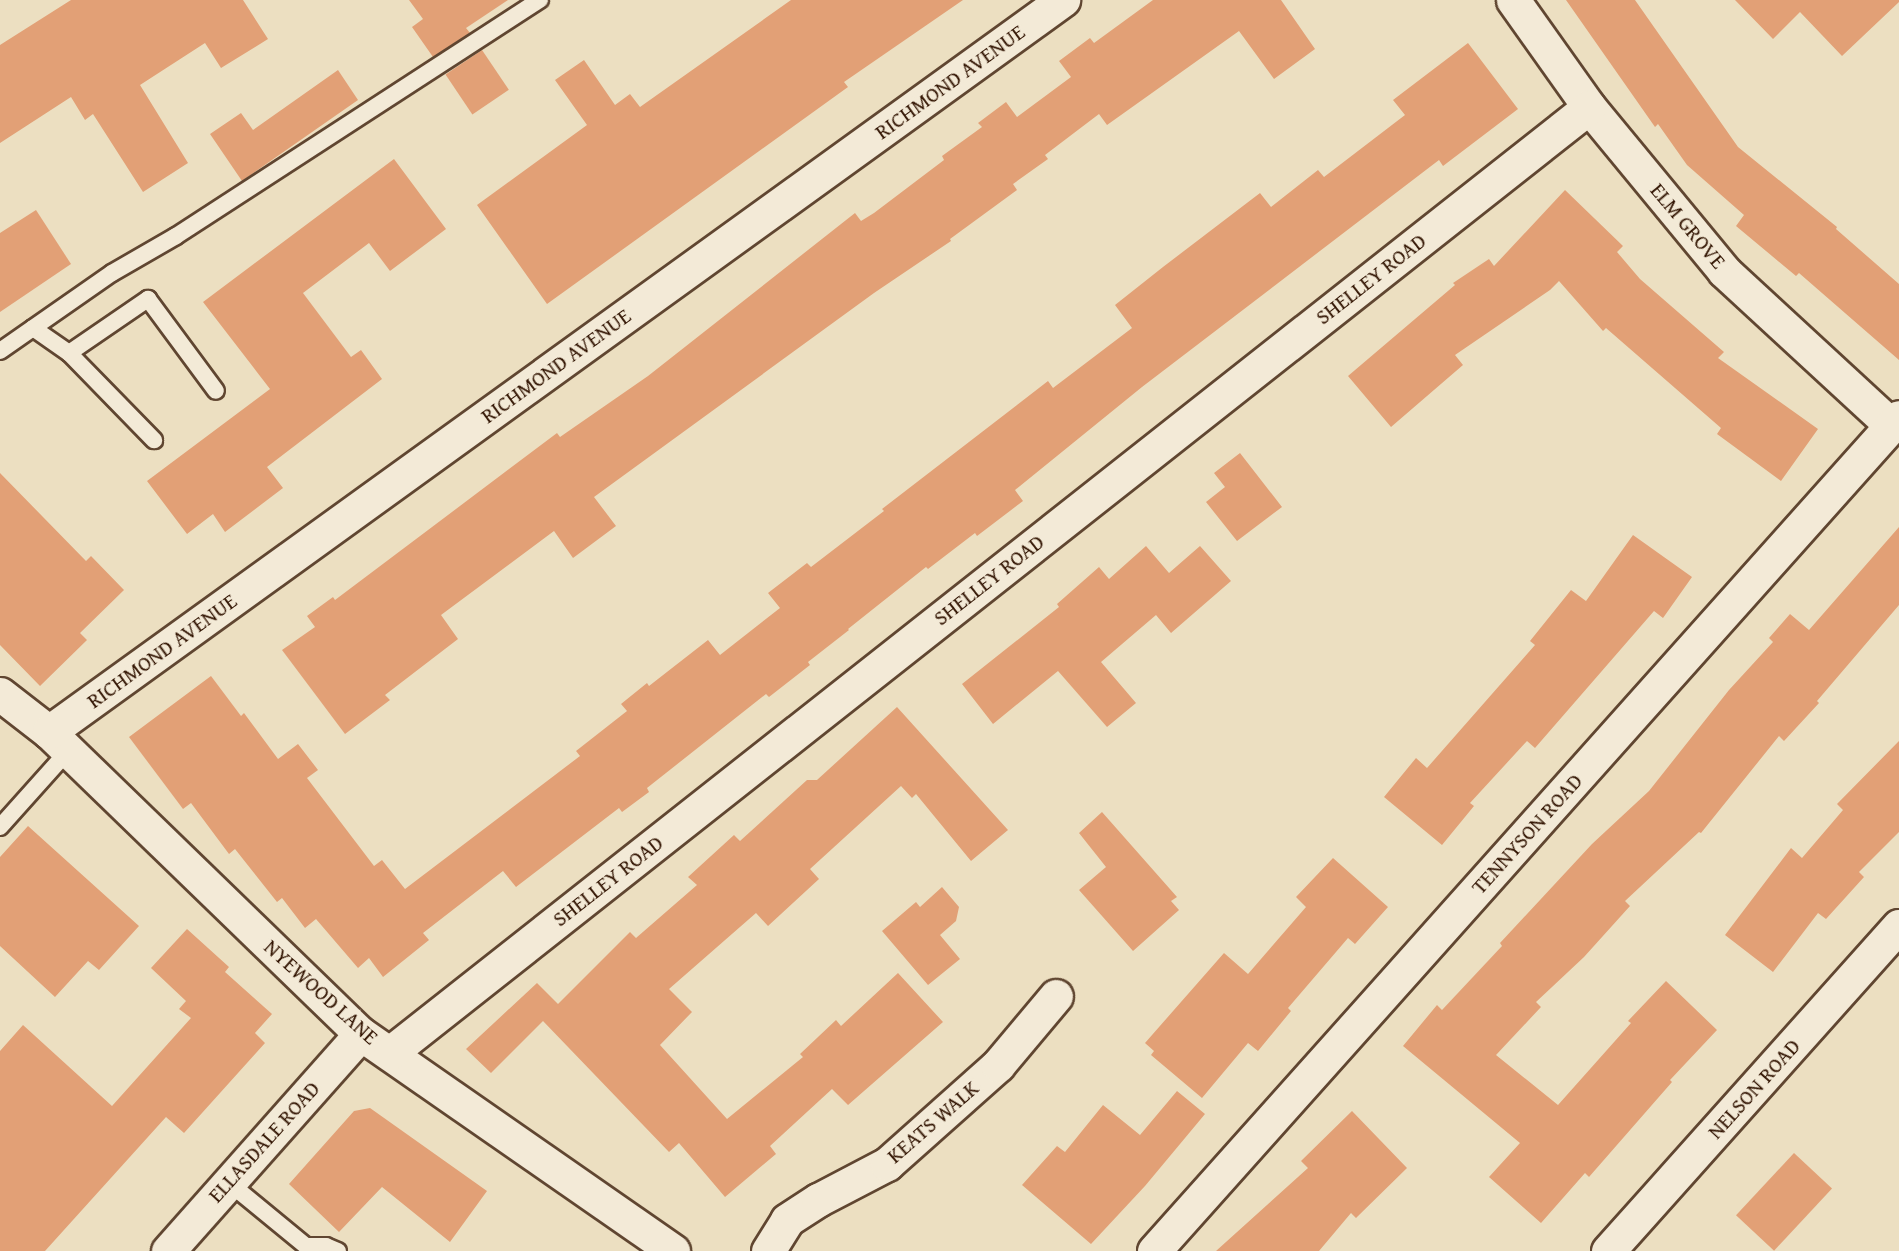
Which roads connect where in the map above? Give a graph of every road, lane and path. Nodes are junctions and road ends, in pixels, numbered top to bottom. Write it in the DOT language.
graph roads {
  1 [pos="540,0"];
  2 [pos="1063,0"];
  3 [pos="1513,0"];
  4 [pos="1589,107"];
  5 [pos="33,328"];
  6 [pos="0,351"];
  7 [pos="69,353"];
  8 [pos="216,392"];
  9 [pos="1895,421"];
  10 [pos="154,440"];
  11 [pos="0,694"];
  12 [pos="58,742"];
  13 [pos="0,827"];
  14 [pos="1899,926"];
  15 [pos="1056,996"];
  16 [pos="361,1034"];
  17 [pos="390,1053"];
  18 [pos="228,1182"];
  19 [pos="168,1251"];
  20 [pos="338,1251"];
  21 [pos="673,1251"];
  22 [pos="768,1251"];
  23 [pos="1154,1251"];
  24 [pos="1608,1251"];
  1 -- 5 [label="lane"];
  2 -- 12 [label="street, RICHMOND AVENUE"];
  3 -- 4 [label="street, ELM GROVE"];
  4 -- 9 [label="street, ELM GROVE"];
  4 -- 17 [label="street, SHELLEY ROAD"];
  5 -- 6 [label="lane"];
  5 -- 7 [label="lane"];
  7 -- 8 [label="lane"];
  7 -- 10 [label="lane"];
  9 -- 23 [label="street, TENNYSON ROAD"];
  11 -- 12 [label="street, NYEWOOD LANE"];
  12 -- 13 [label="lane"];
  12 -- 16 [label="street, NYEWOOD LANE"];
  14 -- 24 [label="street, NELSON ROAD"];
  15 -- 22 [label="street, KEATS WALK"];
  16 -- 17 [label="street, NYEWOOD LANE"];
  16 -- 18 [label="street, ELLASDALE ROAD"];
  17 -- 21 [label="street, NYEWOOD LANE"];
  18 -- 19 [label="street, ELLASDALE ROAD"];
  18 -- 20 [label="lane"];
}
